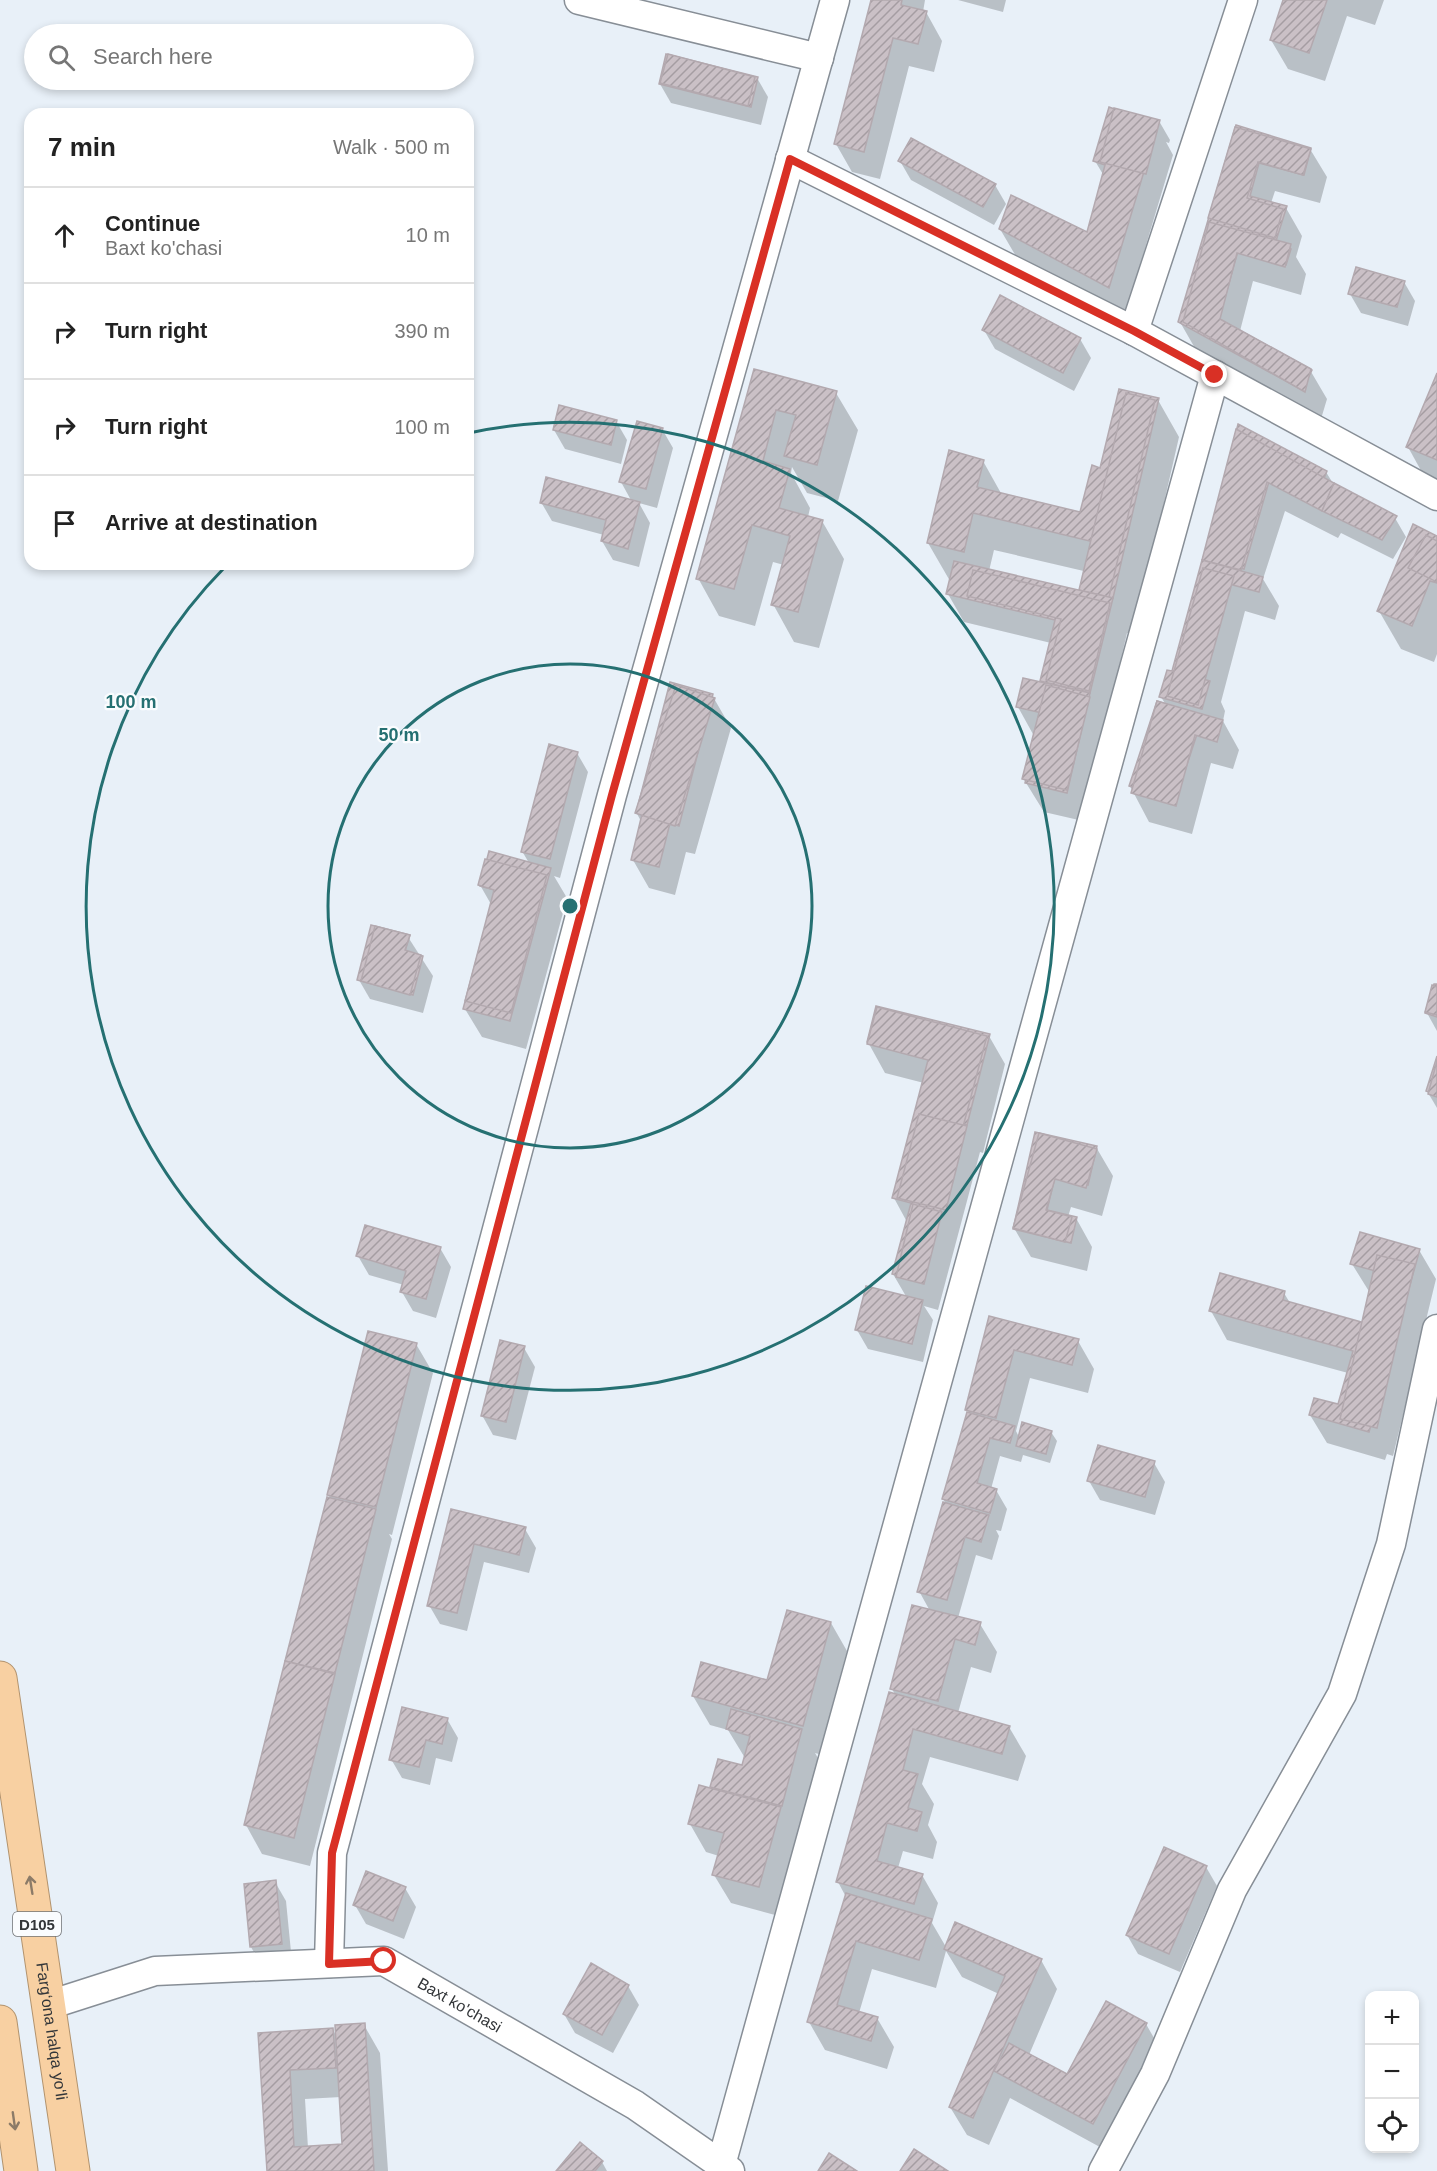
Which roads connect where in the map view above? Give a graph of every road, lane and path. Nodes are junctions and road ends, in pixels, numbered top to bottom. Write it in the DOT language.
graph roads {
  1 [pos="579,0"];
  2 [pos="835,0"];
  3 [pos="1243,0"];
  4 [pos="819,58"];
  5 [pos="790,159"];
  6 [pos="1134,331"];
  7 [pos="1215,375"];
  8 [pos="1437,496"];
  9 [pos="1437,1329"];
  10 [pos="0,1678"];
  11 [pos="329,1964"];
  12 [pos="49,2005"];
  13 [pos="0,2022"];
  14 [pos="725,2168"];
  15 [pos="21,2171"];
  16 [pos="73,2171"];
  17 [pos="1104,2171"];
  1 -- 4 [label="street"];
  2 -- 4 [label="street"];
  3 -- 6 [label="street"];
  4 -- 5 [label="street"];
  5 -- 6 [label="street"];
  5 -- 11 [label="street"];
  6 -- 7 [label="street"];
  7 -- 8 [label="street"];
  7 -- 14 [label="street"];
  9 -- 17 [label="street"];
  12 -- 10 [label="highway, Farg‘ona halqa yo‘li / D105, one-way"];
  11 -- 12 [label="street, Baxt ko'chasi"];
  11 -- 14 [label="street, Baxt ko'chasi"];
  12 -- 16 [label="highway, Farg‘ona halqa yo‘li / D105"];
  13 -- 15 [label="highway, one-way"];
}
